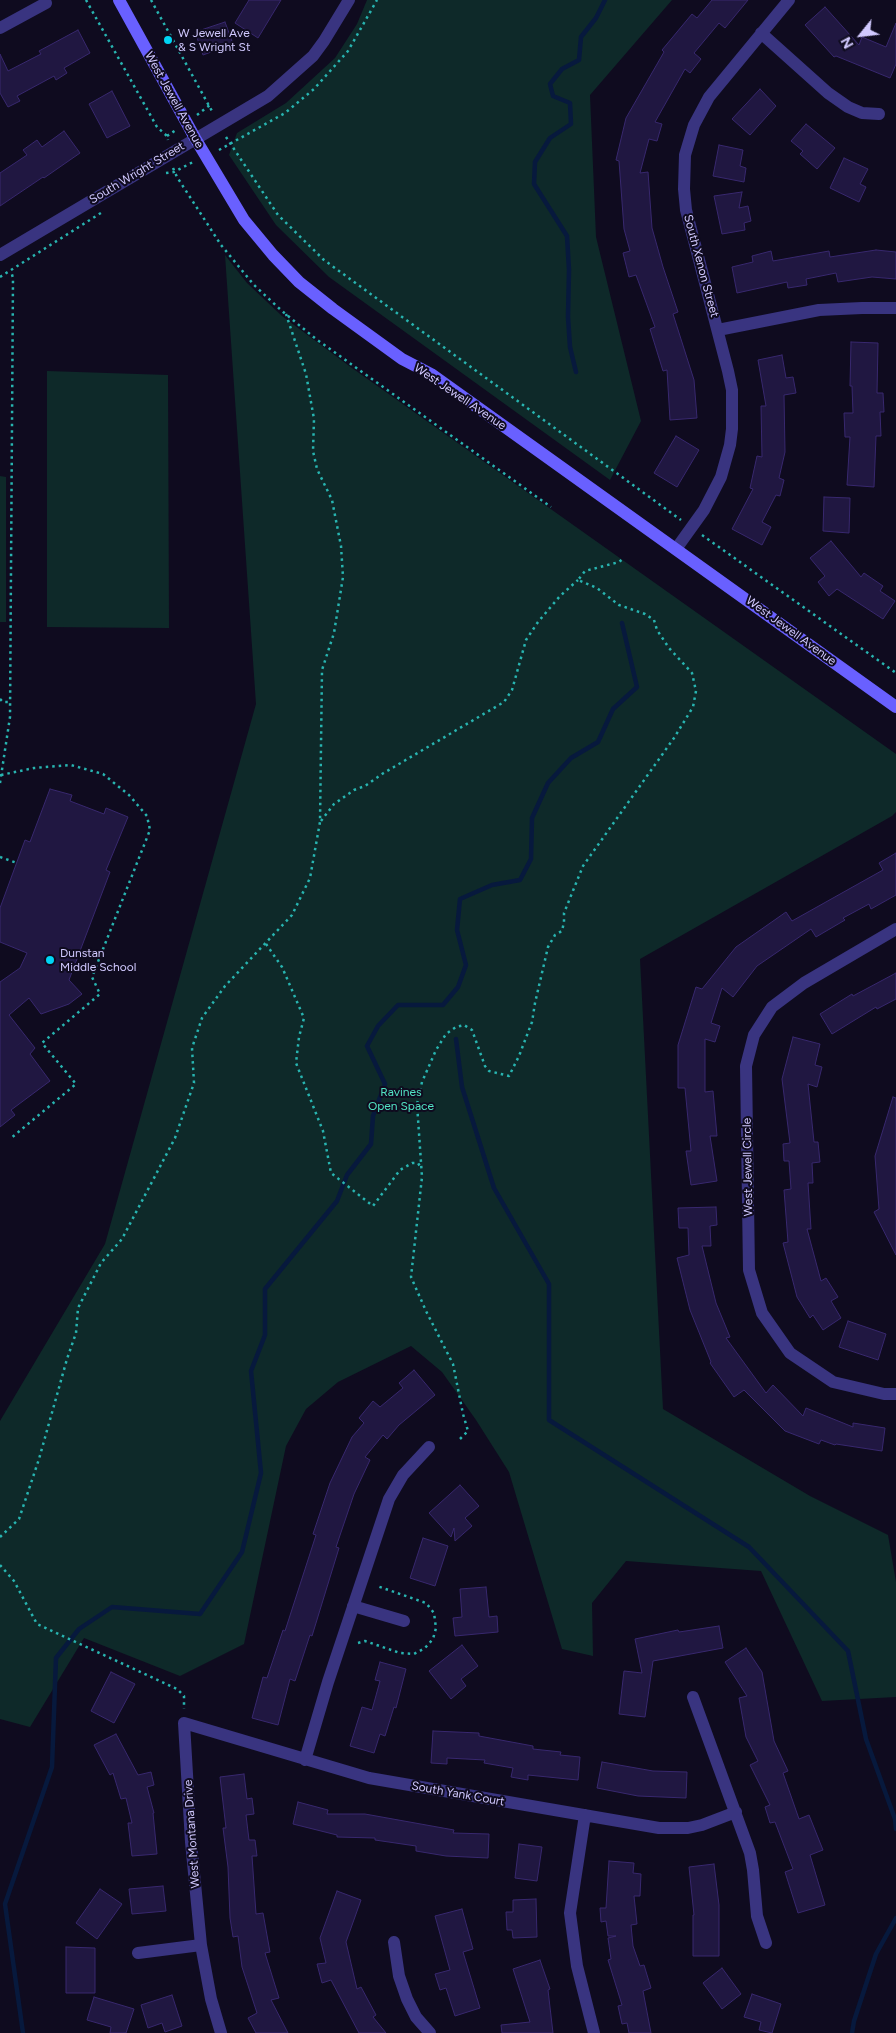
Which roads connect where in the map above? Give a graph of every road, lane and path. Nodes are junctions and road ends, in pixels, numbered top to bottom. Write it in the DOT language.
graph roads {
  1 [pos="86,0"];
  2 [pos="118,0"];
  3 [pos="151,0"];
  4 [pos="349,0"];
  5 [pos="377,0"];
  6 [pos="789,0"];
  7 [pos="46,3"];
  8 [pos="0,28"];
  9 [pos="761,33"];
  10 [pos="210,106"];
  11 [pos="879,114"];
  12 [pos="167,136"];
  13 [pos="195,138"];
  14 [pos="160,176"];
  15 [pos="109,208"];
  16 [pos="0,254"];
  17 [pos="11,271"];
  18 [pos="0,277"];
  19 [pos="896,308"];
  20 [pos="286,314"];
  21 [pos="718,330"];
  22 [pos="551,507"];
  23 [pos="691,528"];
  24 [pos="676,549"];
  25 [pos="624,558"];
  26 [pos="578,580"];
  27 [pos="896,673"];
  28 [pos="0,699"];
  29 [pos="10,702"];
  30 [pos="896,707"];
  31 [pos="1,775"];
  32 [pos="0,783"];
  33 [pos="320,822"];
  34 [pos="0,857"];
  35 [pos="17,863"];
  36 [pos="896,930"];
  37 [pos="266,944"];
  38 [pos="10,1138"];
  39 [pos="422,1171"];
  40 [pos="896,1394"];
  41 [pos="460,1439"];
  42 [pos="429,1447"];
  43 [pos="0,1537"];
  44 [pos="0,1565"];
  45 [pos="353,1606"];
  46 [pos="404,1621"];
  47 [pos="693,1697"];
  48 [pos="190,1724"];
  49 [pos="305,1760"];
  50 [pos="736,1812"];
  51 [pos="585,1816"];
  52 [pos="394,1942"];
  53 [pos="766,1943"];
  54 [pos="201,1945"];
  55 [pos="138,1953"];
  56 [pos="222,2033"];
  57 [pos="430,2033"];
  58 [pos="594,2033"];
  1 -- 12 [label="path"];
  2 -- 13 [label="main road, West Jewell Avenue"];
  3 -- 10 [label="path"];
  4 -- 13 [label="street, South Wright Street"];
  5 -- 23 [label="path"];
  6 -- 9 [label="street, South Xenon Street"];
  7 -- 8 [label="street"];
  9 -- 11 [label="street"];
  9 -- 21 [label="street, South Xenon Street"];
  13 -- 16 [label="street, South Wright Street"];
  13 -- 24 [label="main road, West Jewell Avenue"];
  14 -- 20 [label="path"];
  15 -- 17 [label="path"];
  17 -- 18 [label="path"];
  17 -- 29 [label="path"];
  19 -- 21 [label="street"];
  20 -- 22 [label="path"];
  20 -- 33 [label="path"];
  21 -- 23 [label="street, South Xenon Street"];
  23 -- 24 [label="street, South Xenon Street"];
  23 -- 27 [label="path"];
  24 -- 30 [label="main road, West Jewell Avenue"];
  25 -- 26 [label="path"];
  26 -- 33 [label="path"];
  26 -- 39 [label="path"];
  28 -- 29 [label="path"];
  29 -- 31 [label="path"];
  31 -- 32 [label="path"];
  31 -- 38 [label="path"];
  33 -- 37 [label="path"];
  34 -- 35 [label="path"];
  36 -- 40 [label="street, West Jewell Circle"];
  37 -- 39 [label="path"];
  37 -- 43 [label="path"];
  39 -- 41 [label="path"];
  42 -- 45 [label="street"];
  44 -- 48 [label="path"];
  45 -- 46 [label="street"];
  45 -- 49 [label="street"];
  47 -- 50 [label="street"];
  48 -- 49 [label="street, South Yank Court"];
  48 -- 54 [label="street, West Montana Drive"];
  49 -- 51 [label="street, South Yank Court"];
  50 -- 51 [label="street, South Yank Court"];
  50 -- 53 [label="street"];
  51 -- 58 [label="street"];
  52 -- 57 [label="street"];
  54 -- 55 [label="street"];
  54 -- 56 [label="street, West Montana Drive"];
}
